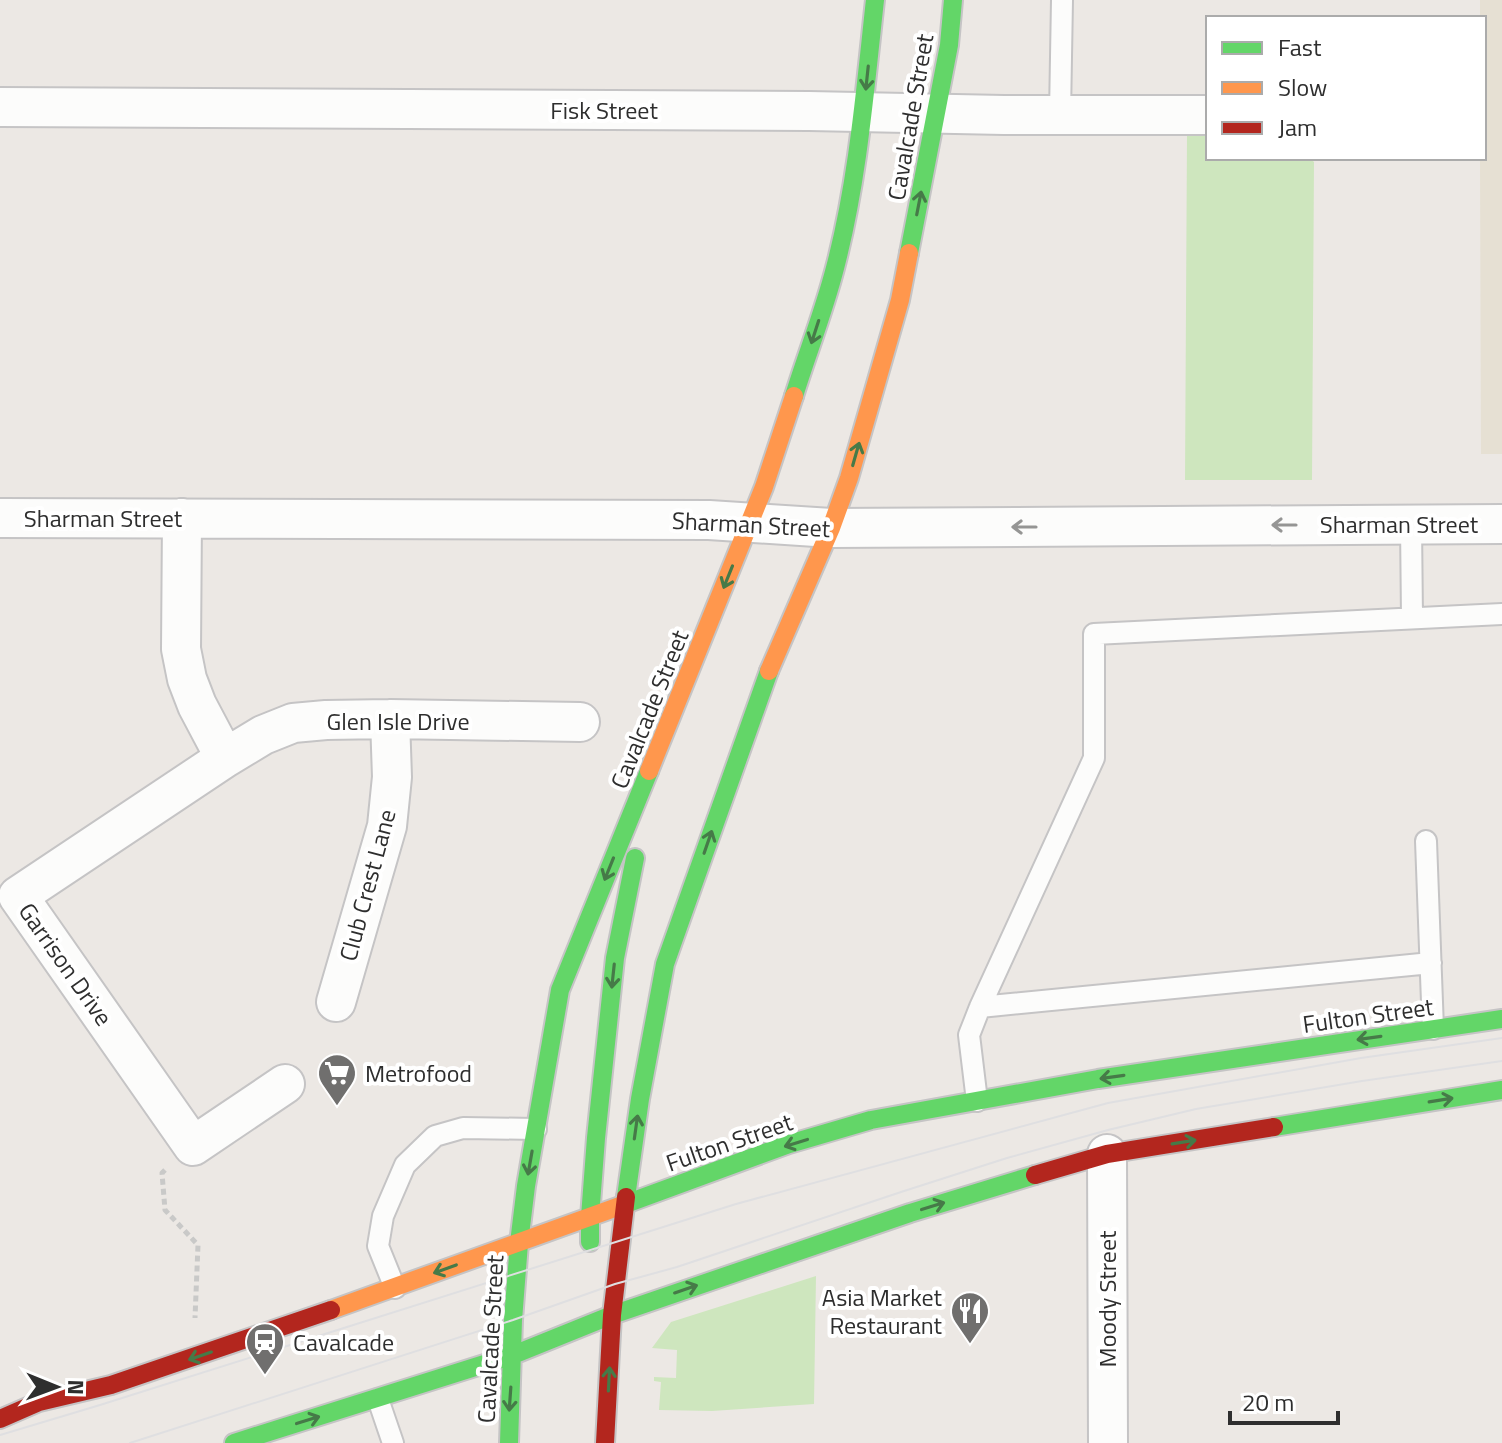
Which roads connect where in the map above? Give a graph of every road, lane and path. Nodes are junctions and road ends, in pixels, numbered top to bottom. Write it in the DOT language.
graph roads {
  1 [pos="875,0"];
  2 [pos="953,0"];
  3 [pos="1062,0"];
  4 [pos="0,107"];
  5 [pos="863,112"];
  6 [pos="937,114"];
  7 [pos="1060,114"];
  8 [pos="1206,115"];
  9 [pos="0,518"];
  10 [pos="182,518"];
  11 [pos="750,523"];
  12 [pos="1411,524"];
  13 [pos="1502,524"];
  14 [pos="831,528"];
  15 [pos="1502,614"];
  16 [pos="1412,618"];
  17 [pos="390,719"];
  18 [pos="580,722"];
  19 [pos="225,758"];
  20 [pos="653,761"];
  21 [pos="1426,841"];
  22 [pos="9,902"];
  23 [pos="1431,963"];
  24 [pos="336,1002"];
  25 [pos="980,1007"];
  26 [pos="1502,1019"];
  27 [pos="1433,1029"];
  28 [pos="285,1084"];
  29 [pos="1502,1090"];
  30 [pos="977,1101"];
  31 [pos="536,1129"];
  32 [pos="193,1146"];
  33 [pos="1107,1154"];
  34 [pos="625,1204"];
  35 [pos="590,1217"];
  36 [pos="519,1243"];
  37 [pos="592,1264"];
  38 [pos="395,1288"];
  39 [pos="594,1292"];
  40 [pos="612,1315"];
  41 [pos="513,1355"];
  42 [pos="192,1359"];
  43 [pos="378,1399"];
  44 [pos="0,1419"];
  45 [pos="234,1443"];
  46 [pos="393,1443"];
  47 [pos="509,1443"];
  48 [pos="605,1443"];
  49 [pos="1108,1443"];
  1 -- 5 [label="main road, Cavalcade Street, one-way"];
  2 -- 6 [label="main road, Cavalcade Street"];
  3 -- 7 [label="lane"];
  4 -- 5 [label="street, Fisk Street"];
  5 -- 6 [label="street, Fisk Street"];
  5 -- 11 [label="main road, Cavalcade Street, one-way"];
  6 -- 7 [label="street, Fisk Street"];
  14 -- 6 [label="main road, Cavalcade Street, one-way"];
  7 -- 8 [label="street, Fisk Street"];
  9 -- 10 [label="street, Sharman Street"];
  10 -- 11 [label="street, Sharman Street"];
  10 -- 19 [label="street"];
  11 -- 14 [label="street, Sharman Street"];
  11 -- 20 [label="main road, Cavalcade Street, one-way"];
  12 -- 13 [label="street, Sharman Street"];
  12 -- 14 [label="street, Sharman Street, one-way"];
  12 -- 16 [label="lane"];
  34 -- 14 [label="main road, Cavalcade Street, one-way"];
  15 -- 16 [label="lane"];
  16 -- 25 [label="lane"];
  17 -- 18 [label="street, Glen Isle Drive"];
  17 -- 19 [label="street, Glen Isle Drive"];
  17 -- 24 [label="street, Club Crest Lane"];
  19 -- 22 [label="street, Garrison Drive"];
  20 -- 31 [label="main road, Cavalcade Street, one-way"];
  20 -- 35 [label="main road, one-way"];
  21 -- 23 [label="lane"];
  22 -- 32 [label="street, Garrison Drive"];
  23 -- 25 [label="lane"];
  23 -- 27 [label="lane"];
  25 -- 30 [label="lane"];
  26 -- 27 [label="main road, Fulton Street"];
  27 -- 30 [label="main road, Fulton Street, one-way"];
  28 -- 32 [label="street"];
  33 -- 29 [label="main road, one-way"];
  30 -- 34 [label="main road, Fulton Street, one-way"];
  31 -- 36 [label="main road, Cavalcade Street, one-way"];
  31 -- 38 [label="lane"];
  32 -- 42 [label="path"];
  40 -- 33 [label="main road, one-way"];
  33 -- 49 [label="street, Moody Street"];
  34 -- 35 [label="main road, Fulton Street"];
  34 -- 40 [label="main road, Cavalcade Street"];
  35 -- 36 [label="main road, Fulton Street"];
  35 -- 37 [label="main road"];
  36 -- 38 [label="main road, Fulton Street, one-way"];
  36 -- 41 [label="main road, Cavalcade Street"];
  38 -- 42 [label="main road, Fulton Street, one-way"];
  39 -- 40 [label="main road"];
  40 -- 41 [label="main road"];
  48 -- 40 [label="main road, Cavalcade Street, one-way"];
  41 -- 43 [label="main road"];
  41 -- 47 [label="main road, Cavalcade Street, one-way"];
  42 -- 44 [label="main road, Fulton Street"];
  45 -- 43 [label="main road, one-way"];
  43 -- 46 [label="lane"];
}
